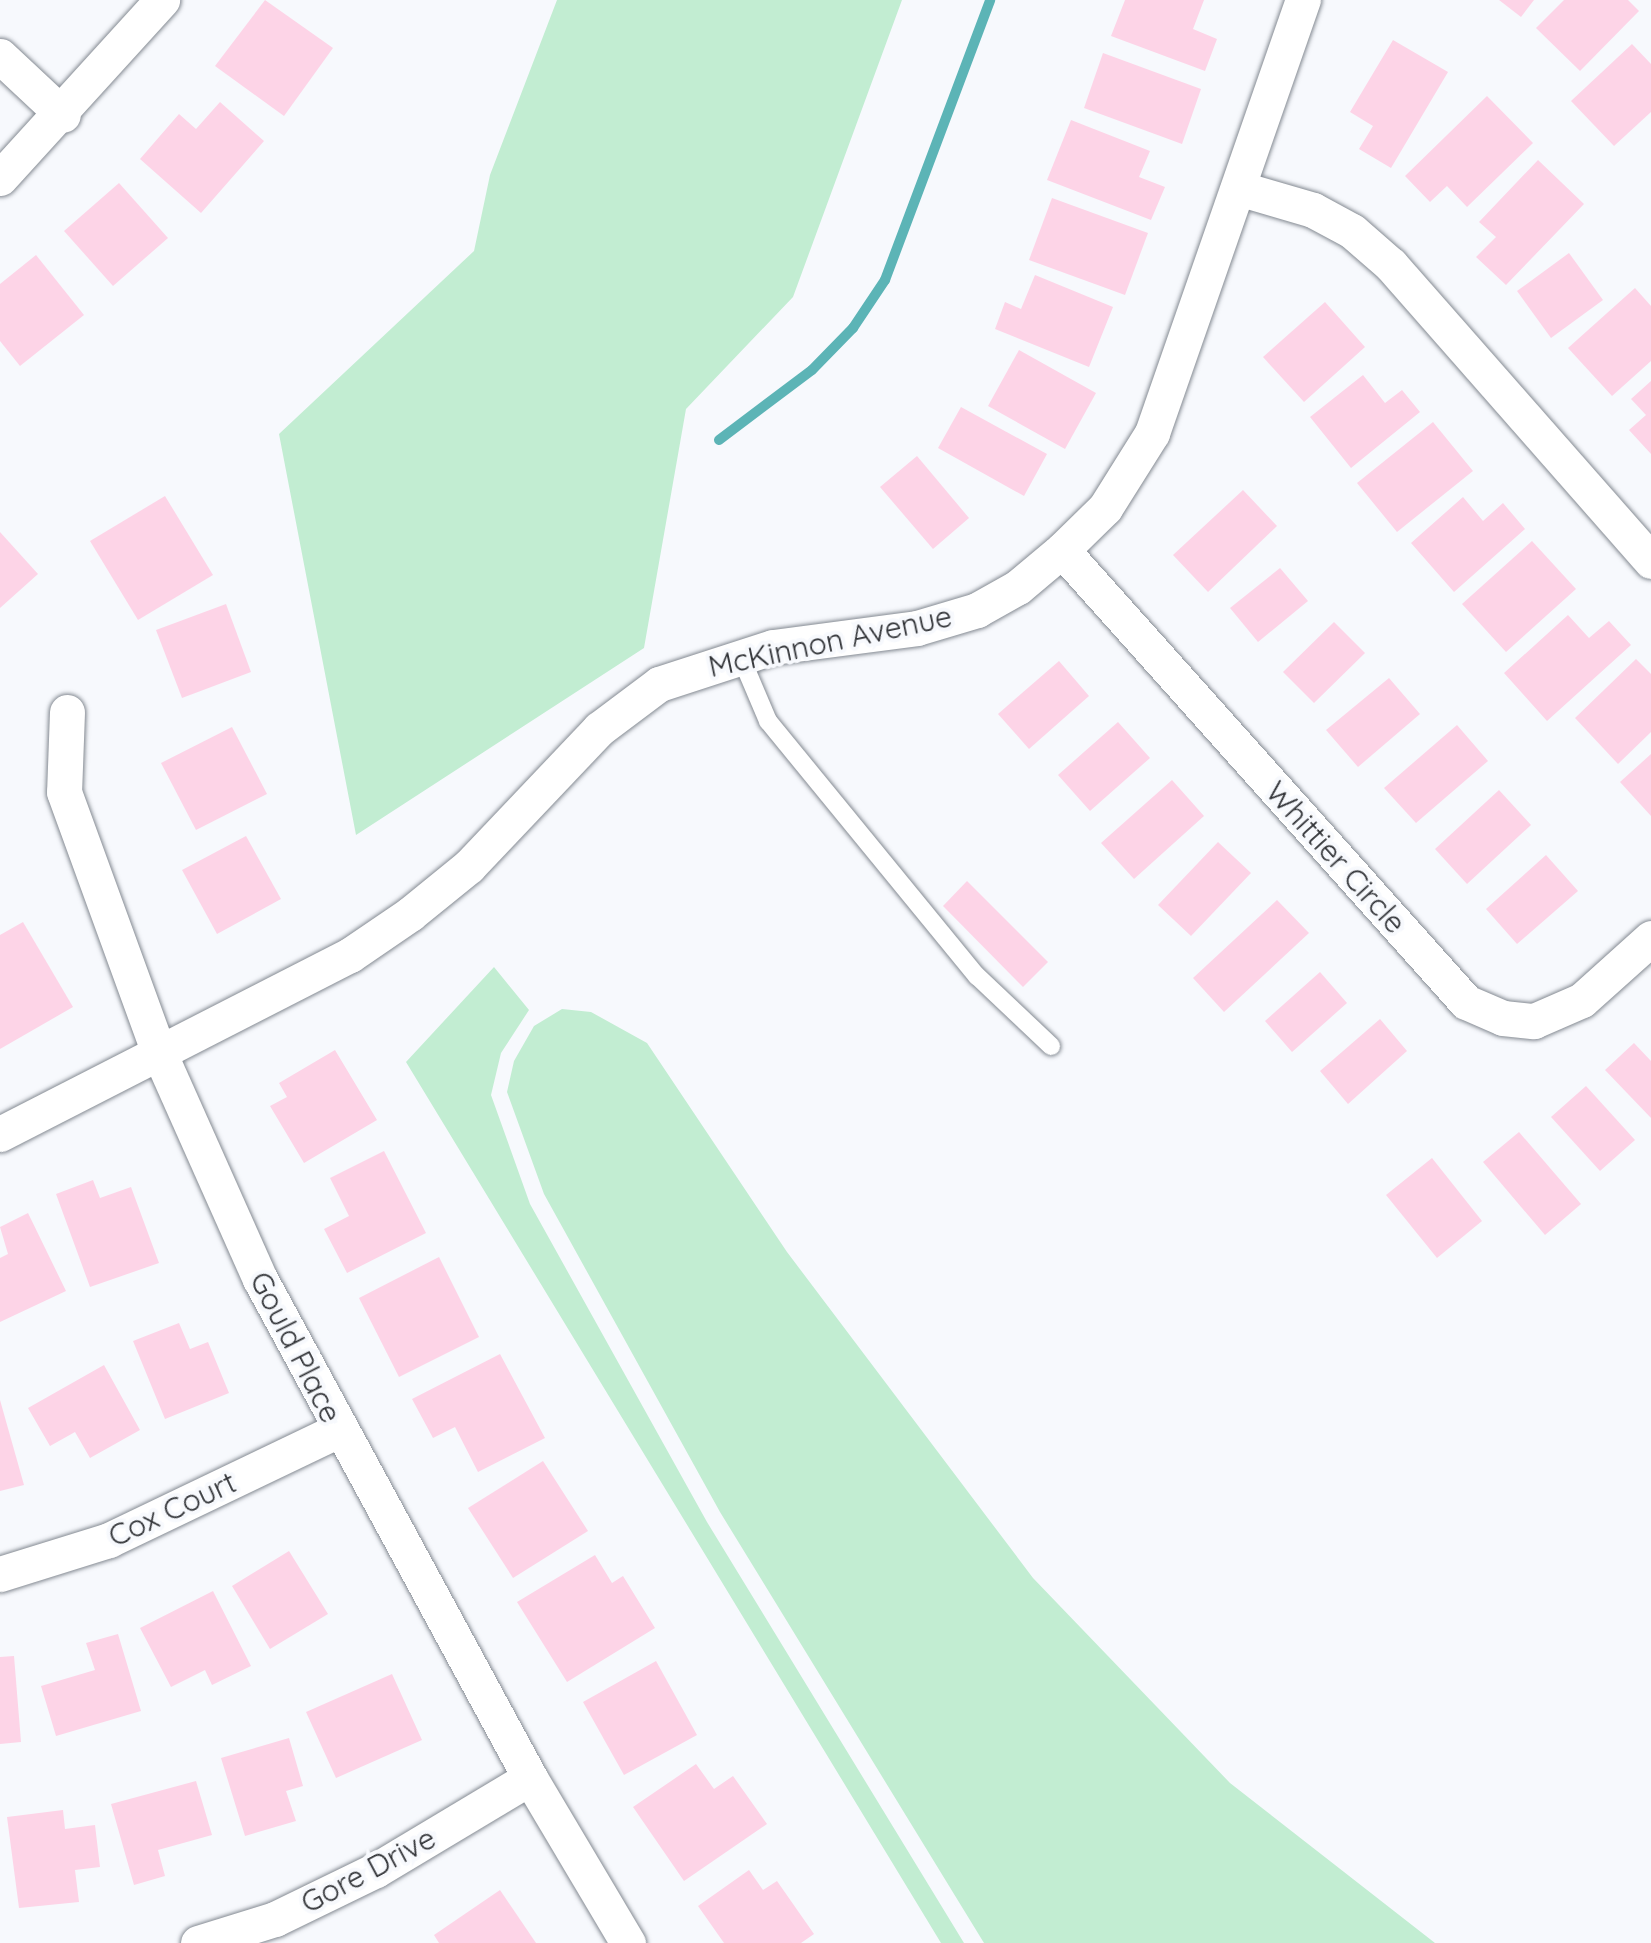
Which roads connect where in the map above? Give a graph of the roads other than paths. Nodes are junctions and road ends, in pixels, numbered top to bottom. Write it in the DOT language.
graph roads {
  1 [pos="162,0"];
  2 [pos="1303,0"];
  3 [pos="0,56"];
  4 [pos="64,115"];
  5 [pos="0,178"];
  6 [pos="1238,188"];
  7 [pos="1062,550"];
  8 [pos="1651,561"];
  9 [pos="740,655"];
  10 [pos="67,712"];
  11 [pos="1651,938"];
  12 [pos="1051,1046"];
  13 [pos="158,1050"];
  14 [pos="0,1134"];
  15 [pos="338,1430"];
  16 [pos="0,1574"];
  17 [pos="530,1778"];
  18 [pos="198,1943"];
  19 [pos="628,1943"];
  1 -- 4 [label="street"];
  2 -- 6 [label="street, McKinnon Avenue"];
  3 -- 4 [label="street"];
  4 -- 5 [label="street"];
  6 -- 7 [label="street, McKinnon Avenue"];
  6 -- 8 [label="street"];
  7 -- 9 [label="street, McKinnon Avenue"];
  7 -- 11 [label="street, Whittier Circle"];
  9 -- 12 [label="lane"];
  9 -- 13 [label="street, McKinnon Avenue"];
  10 -- 13 [label="street, Gould Place"];
  13 -- 14 [label="street, McKinnon Avenue"];
  13 -- 15 [label="street, Gould Place"];
  15 -- 16 [label="street, Cox Court"];
  15 -- 17 [label="street, Gould Place"];
  17 -- 18 [label="street, Gore Drive"];
  17 -- 19 [label="street, Gould Place"];
}
